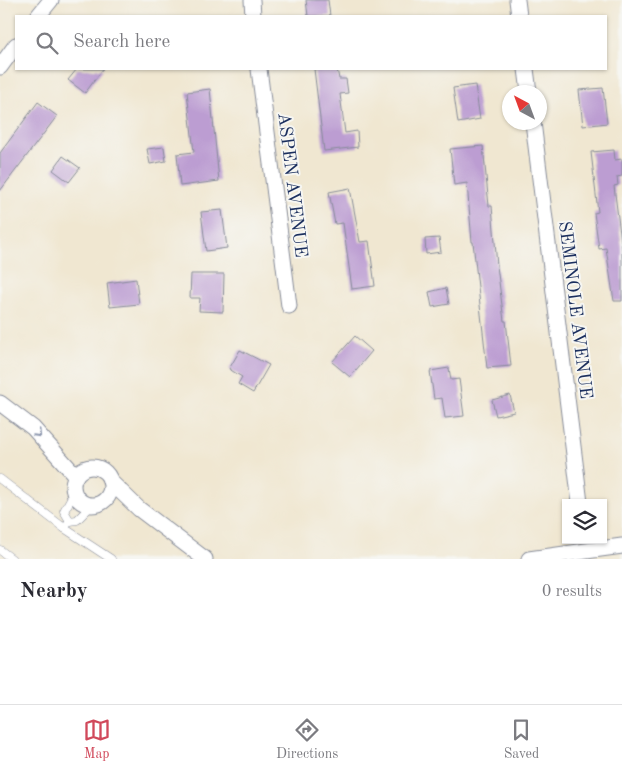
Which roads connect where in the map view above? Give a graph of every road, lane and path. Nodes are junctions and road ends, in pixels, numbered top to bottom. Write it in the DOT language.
graph roads {
  1 [pos="51,0"];
  2 [pos="252,0"];
  3 [pos="517,0"];
  4 [pos="39,15"];
  5 [pos="253,15"];
  6 [pos="519,15"];
  7 [pos="15,46"];
  8 [pos="0,67"];
  9 [pos="259,70"];
  10 [pos="526,70"];
  11 [pos="528,85"];
  12 [pos="534,130"];
  13 [pos="289,306"];
  14 [pos="0,403"];
  15 [pos="76,476"];
  16 [pos="0,479"];
  17 [pos="110,481"];
  18 [pos="74,493"];
  19 [pos="580,499"];
  20 [pos="98,503"];
  21 [pos="139,509"];
  22 [pos="70,521"];
  23 [pos="64,528"];
  24 [pos="586,546"];
  25 [pos="622,546"];
  26 [pos="0,550"];
  27 [pos="12,559"];
  28 [pos="111,559"];
  29 [pos="205,559"];
  30 [pos="529,559"];
  1 -- 4 [label="street"];
  2 -- 5 [label="street"];
  3 -- 6 [label="street"];
  7 -- 8 [label="street"];
  9 -- 13 [label="street, ASPEN AVENUE"];
  10 -- 11 [label="street"];
  12 -- 19 [label="street, SEMINOLE AVENUE"];
  14 -- 15 [label="street, one-way"];
  15 -- 17 [label="street"];
  15 -- 18 [label="street"];
  16 -- 23 [label="lane"];
  17 -- 20 [label="street"];
  17 -- 21 [label="street"];
  18 -- 20 [label="street"];
  18 -- 22 [label="lane"];
  20 -- 21 [label="street"];
  20 -- 22 [label="lane"];
  21 -- 29 [label="street"];
  22 -- 23 [label="lane"];
  23 -- 28 [label="lane"];
  24 -- 25 [label="street"];
  24 -- 30 [label="street"];
  26 -- 27 [label="lane"];
}
